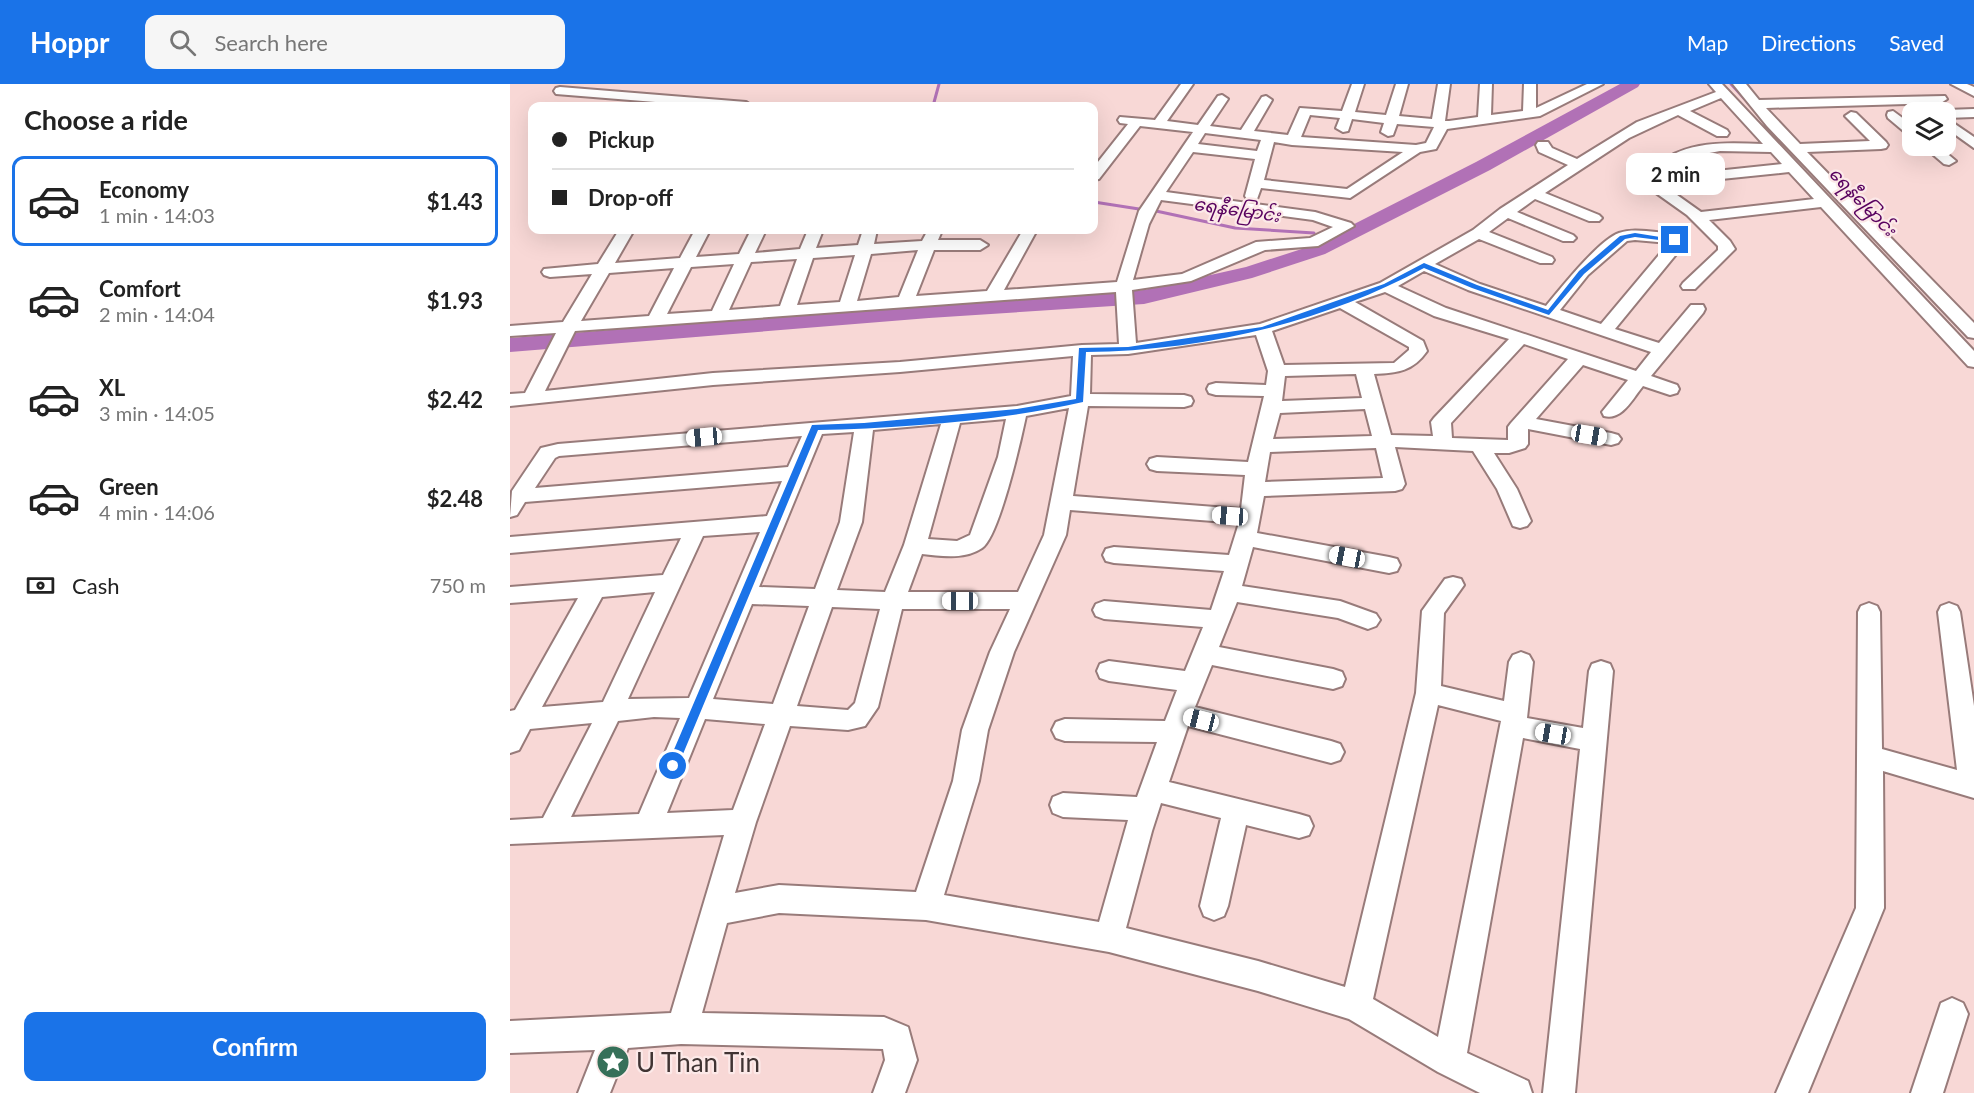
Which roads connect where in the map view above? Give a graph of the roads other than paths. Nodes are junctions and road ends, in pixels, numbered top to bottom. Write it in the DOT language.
graph roads {
  1 [pos="569,84"];
  2 [pos="1187,84"];
  3 [pos="1358,84"];
  4 [pos="1402,84"];
  5 [pos="1444,84"];
  6 [pos="1486,84"];
  7 [pos="1530,84"];
  8 [pos="1592,84"];
  9 [pos="1597,84"];
  10 [pos="1914,84"];
  11 [pos="1957,84"];
  12 [pos="1729,88"];
  13 [pos="1974,92"];
  14 [pos="1222,99"];
  15 [pos="1266,100"];
  16 [pos="696,102"];
  17 [pos="1939,102"];
  18 [pos="1755,104"];
  19 [pos="1902,106"];
  20 [pos="1956,109"];
  21 [pos="1680,111"];
  22 [pos="1974,113"];
  23 [pos="1529,114"];
  24 [pos="1347,115"];
  25 [pos="1883,115"];
  26 [pos="1902,115"];
  27 [pos="1767,118"];
  28 [pos="1788,118"];
  29 [pos="1393,120"];
  30 [pos="1484,121"];
  31 [pos="1159,123"];
  32 [pos="1440,125"];
  33 [pos="1902,125"];
  34 [pos="1202,128"];
  35 [pos="1956,130"];
  36 [pos="1722,133"];
  37 [pos="1245,135"];
  38 [pos="1268,138"];
  39 [pos="1292,141"];
  40 [pos="1338,144"];
  41 [pos="1974,144"];
  42 [pos="1543,145"];
  43 [pos="1383,146"];
  44 [pos="1189,147"];
  45 [pos="1776,148"];
  46 [pos="1798,148"];
  47 [pos="1416,149"];
  48 [pos="1262,156"];
  49 [pos="1943,156"];
  50 [pos="1949,161"];
  51 [pos="1577,164"];
  52 [pos="1794,167"];
  53 [pos="1098,170"];
  54 [pos="1256,183"];
  55 [pos="1647,183"];
  56 [pos="1533,193"];
  57 [pos="1157,195"];
  58 [pos="1826,202"];
  59 [pos="1244,206"];
  60 [pos="1505,212"];
  61 [pos="1697,217"];
  62 [pos="1594,218"];
  63 [pos="1478,232"];
  64 [pos="624,234"];
  65 [pos="700,234"];
  66 [pos="756,234"];
  67 [pos="814,234"];
  68 [pos="869,234"];
  69 [pos="1028,234"];
  70 [pos="931,237"];
  71 [pos="1568,237"];
  72 [pos="980,245"];
  73 [pos="864,249"];
  74 [pos="807,252"];
  75 [pos="745,257"];
  76 [pos="1546,260"];
  77 [pos="685,262"];
  78 [pos="1424,265"];
  79 [pos="602,268"];
  80 [pos="550,272"];
  81 [pos="1386,285"];
  82 [pos="1124,286"];
  83 [pos="1689,286"];
  84 [pos="992,297"];
  85 [pos="906,301"];
  86 [pos="1343,302"];
  87 [pos="848,304"];
  88 [pos="787,309"];
  89 [pos="1696,309"];
  90 [pos="1549,313"];
  91 [pos="719,314"];
  92 [pos="1966,317"];
  93 [pos="656,319"];
  94 [pos="569,326"];
  95 [pos="1263,329"];
  96 [pos="510,331"];
  97 [pos="1604,331"];
  98 [pos="1974,333"];
  99 [pos="1521,337"];
  100 [pos="1082,350"];
  101 [pos="1128,350"];
  102 [pos="1662,350"];
  103 [pos="1579,358"];
  104 [pos="1974,362"];
  105 [pos="1364,369"];
  106 [pos="1639,379"];
  107 [pos="1216,389"];
  108 [pos="1670,389"];
  109 [pos="1274,390"];
  110 [pos="532,398"];
  111 [pos="510,400"];
  112 [pos="1080,400"];
  113 [pos="1184,401"];
  114 [pos="1373,403"];
  115 [pos="1017,412"];
  116 [pos="1611,412"];
  117 [pos="952,418"];
  118 [pos="1522,422"];
  119 [pos="864,426"];
  120 [pos="815,427"];
  121 [pos="1611,439"];
  122 [pos="1397,441"];
  123 [pos="1443,443"];
  124 [pos="1263,446"];
  125 [pos="1489,446"];
  126 [pos="1157,464"];
  127 [pos="795,473"];
  128 [pos="1255,479"];
  129 [pos="1062,502"];
  130 [pos="515,503"];
  131 [pos="1520,521"];
  132 [pos="775,523"];
  133 [pos="1247,527"];
  134 [pos="696,529"];
  135 [pos="510,545"];
  136 [pos="915,545"];
  137 [pos="1114,555"];
  138 [pos="1237,564"];
  139 [pos="1389,565"];
  140 [pos="670,583"];
  141 [pos="1453,585"];
  142 [pos="595,588"];
  143 [pos="1229,592"];
  144 [pos="510,595"];
  145 [pos="744,595"];
  146 [pos="823,599"];
  147 [pos="1027,600"];
  148 [pos="893,601"];
  149 [pos="1104,610"];
  150 [pos="1869,612"];
  151 [pos="1949,612"];
  152 [pos="1218,619"];
  153 [pos="1368,620"];
  154 [pos="1204,654"];
  155 [pos="1521,662"];
  156 [pos="1109,671"];
  157 [pos="1601,671"];
  158 [pos="1333,679"];
  159 [pos="1193,682"];
  160 [pos="1428,693"];
  161 [pos="697,708"];
  162 [pos="611,710"];
  163 [pos="780,716"];
  164 [pos="516,720"];
  165 [pos="1514,720"];
  166 [pos="1176,723"];
  167 [pos="1065,730"];
  168 [pos="1594,741"];
  169 [pos="510,742"];
  170 [pos="1331,752"];
  171 [pos="1869,756"];
  172 [pos="1973,786"];
  173 [pos="1149,799"];
  174 [pos="1063,806"];
  175 [pos="1236,810"];
  176 [pos="742,822"];
  177 [pos="648,825"];
  178 [pos="1299,826"];
  179 [pos="551,830"];
  180 [pos="510,832"];
  181 [pos="926,906"];
  182 [pos="1214,906"];
  183 [pos="715,911"];
  184 [pos="1109,938"];
  185 [pos="1356,1006"];
  186 [pos="1952,1014"];
  187 [pos="681,1028"];
  188 [pos="618,1033"];
  189 [pos="510,1037"];
  190 [pos="1449,1061"];
  191 [pos="594,1093"];
  192 [pos="889,1093"];
  193 [pos="1516,1093"];
  194 [pos="1559,1093"];
  195 [pos="1792,1093"];
  196 [pos="1927,1093"];
  1 -- 16 [label="street"];
  2 -- 31 [label="street"];
  3 -- 24 [label="street"];
  4 -- 29 [label="street"];
  5 -- 32 [label="street"];
  6 -- 30 [label="street"];
  7 -- 23 [label="street"];
  8 -- 9 [label="street"];
  9 -- 23 [label="street"];
  10 -- 17 [label="street"];
  11 -- 13 [label="street"];
  12 -- 18 [label="street"];
  12 -- 21 [label="street"];
  12 -- 45 [label="street"];
  14 -- 34 [label="street"];
  15 -- 37 [label="street"];
  18 -- 19 [label="street"];
  18 -- 27 [label="street"];
  20 -- 22 [label="street"];
  21 -- 36 [label="street"];
  21 -- 51 [label="street"];
  23 -- 30 [label="street"];
  24 -- 29 [label="street"];
  24 -- 39 [label="street"];
  24 -- 40 [label="street"];
  25 -- 26 [label="street"];
  25 -- 33 [label="street"];
  25 -- 46 [label="street"];
  27 -- 28 [label="street"];
  27 -- 46 [label="street"];
  29 -- 32 [label="street"];
  29 -- 43 [label="street"];
  30 -- 32 [label="street"];
  31 -- 34 [label="street"];
  31 -- 53 [label="street"];
  32 -- 47 [label="street"];
  34 -- 37 [label="street"];
  34 -- 44 [label="street"];
  35 -- 41 [label="street"];
  37 -- 38 [label="street"];
  38 -- 39 [label="street"];
  38 -- 48 [label="street"];
  39 -- 40 [label="street"];
  40 -- 43 [label="street"];
  42 -- 51 [label="street"];
  43 -- 47 [label="street"];
  44 -- 48 [label="street"];
  44 -- 57 [label="street"];
  45 -- 52 [label="street"];
  45 -- 55 [label="street"];
  46 -- 92 [label="street"];
  47 -- 54 [label="street"];
  48 -- 54 [label="street"];
  49 -- 50 [label="street"];
  51 -- 56 [label="street"];
  52 -- 55 [label="street"];
  52 -- 58 [label="street"];
  54 -- 59 [label="street"];
  55 -- 61 [label="street"];
  56 -- 60 [label="street"];
  56 -- 62 [label="street"];
  57 -- 59 [label="street"];
  57 -- 82 [label="street"];
  58 -- 61 [label="street"];
  58 -- 104 [label="street"];
  59 -- 82 [label="street"];
  60 -- 63 [label="street"];
  60 -- 71 [label="street"];
  61 -- 83 [label="street"];
  63 -- 76 [label="street"];
  63 -- 78 [label="street"];
  64 -- 79 [label="street"];
  65 -- 77 [label="street"];
  66 -- 75 [label="street"];
  67 -- 74 [label="street"];
  68 -- 73 [label="street"];
  69 -- 84 [label="street"];
  70 -- 72 [label="street"];
  70 -- 73 [label="street"];
  70 -- 85 [label="street"];
  73 -- 74 [label="street"];
  73 -- 87 [label="street"];
  74 -- 75 [label="street"];
  74 -- 88 [label="street"];
  75 -- 77 [label="street"];
  75 -- 91 [label="street"];
  77 -- 79 [label="street"];
  77 -- 93 [label="street"];
  78 -- 81 [label="street"];
  78 -- 90 [label="street"];
  79 -- 80 [label="street"];
  79 -- 94 [label="street"];
  81 -- 86 [label="street"];
  81 -- 99 [label="street"];
  82 -- 84 [label="street"];
  82 -- 101 [label="street"];
  84 -- 85 [label="street"];
  85 -- 87 [label="street"];
  86 -- 95 [label="street"];
  86 -- 105 [label="street"];
  87 -- 88 [label="street"];
  88 -- 91 [label="street"];
  89 -- 102 [label="street"];
  90 -- 97 [label="street"];
  90 -- 97 [label="street"];
  91 -- 93 [label="street"];
  92 -- 98 [label="street"];
  93 -- 94 [label="street"];
  94 -- 96 [label="street"];
  94 -- 110 [label="street"];
  95 -- 101 [label="street"];
  95 -- 109 [label="street"];
  97 -- 102 [label="street"];
  99 -- 103 [label="street"];
  99 -- 123 [label="street"];
  100 -- 101 [label="street"];
  100 -- 110 [label="street"];
  100 -- 112 [label="street"];
  102 -- 106 [label="street"];
  103 -- 106 [label="street"];
  103 -- 118 [label="street"];
  105 -- 109 [label="street"];
  105 -- 114 [label="street"];
  106 -- 108 [label="street"];
  106 -- 116 [label="street"];
  107 -- 109 [label="street"];
  109 -- 114 [label="street"];
  109 -- 124 [label="street"];
  110 -- 111 [label="street"];
  112 -- 113 [label="street"];
  112 -- 115 [label="street"];
  112 -- 129 [label="street"];
  114 -- 122 [label="street"];
  115 -- 117 [label="street"];
  115 -- 136 [label="street"];
  117 -- 119 [label="street"];
  117 -- 136 [label="street"];
  118 -- 121 [label="street"];
  118 -- 125 [label="street"];
  119 -- 120 [label="street"];
  119 -- 146 [label="street"];
  120 -- 127 [label="street"];
  120 -- 130 [label="street"];
  122 -- 123 [label="street"];
  122 -- 124 [label="street"];
  122 -- 128 [label="street"];
  123 -- 125 [label="street"];
  124 -- 128 [label="street"];
  125 -- 131 [label="street"];
  126 -- 128 [label="street"];
  127 -- 130 [label="street"];
  127 -- 132 [label="street"];
  128 -- 133 [label="street"];
  129 -- 133 [label="street"];
  129 -- 147 [label="street"];
  132 -- 134 [label="street"];
  132 -- 145 [label="street"];
  133 -- 138 [label="street"];
  133 -- 139 [label="street"];
  134 -- 135 [label="street"];
  134 -- 140 [label="street"];
  136 -- 148 [label="street"];
  137 -- 138 [label="street"];
  138 -- 143 [label="street"];
  140 -- 142 [label="street"];
  140 -- 162 [label="street"];
  141 -- 160 [label="street"];
  142 -- 144 [label="street"];
  142 -- 164 [label="street"];
  143 -- 152 [label="street"];
  143 -- 153 [label="street"];
  145 -- 146 [label="street"];
  145 -- 161 [label="street"];
  146 -- 148 [label="street"];
  146 -- 163 [label="street"];
  147 -- 148 [label="street"];
  147 -- 181 [label="street"];
  148 -- 163 [label="street"];
  149 -- 152 [label="street"];
  150 -- 171 [label="street"];
  151 -- 172 [label="street"];
  152 -- 154 [label="street"];
  154 -- 158 [label="street"];
  154 -- 159 [label="street"];
  155 -- 165 [label="street"];
  156 -- 159 [label="street"];
  157 -- 168 [label="street"];
  159 -- 166 [label="street"];
  160 -- 165 [label="street"];
  160 -- 185 [label="street"];
  161 -- 162 [label="street"];
  161 -- 163 [label="street"];
  161 -- 177 [label="street"];
  162 -- 164 [label="street"];
  162 -- 179 [label="street"];
  163 -- 176 [label="street"];
  164 -- 169 [label="street"];
  165 -- 168 [label="street"];
  165 -- 190 [label="street"];
  166 -- 167 [label="street"];
  166 -- 170 [label="street"];
  166 -- 173 [label="street"];
  168 -- 194 [label="street"];
  171 -- 172 [label="street"];
  171 -- 195 [label="street"];
  173 -- 174 [label="street"];
  173 -- 175 [label="street"];
  173 -- 184 [label="street"];
  175 -- 178 [label="street"];
  175 -- 182 [label="street"];
  176 -- 177 [label="street"];
  176 -- 183 [label="street"];
  177 -- 179 [label="street"];
  179 -- 180 [label="street"];
  181 -- 183 [label="street"];
  181 -- 184 [label="street"];
  183 -- 187 [label="street"];
  184 -- 185 [label="street"];
  185 -- 190 [label="street"];
  186 -- 196 [label="street"];
  187 -- 188 [label="street"];
  187 -- 192 [label="street"];
  188 -- 189 [label="street"];
  188 -- 191 [label="street"];
  190 -- 193 [label="street"];
}
